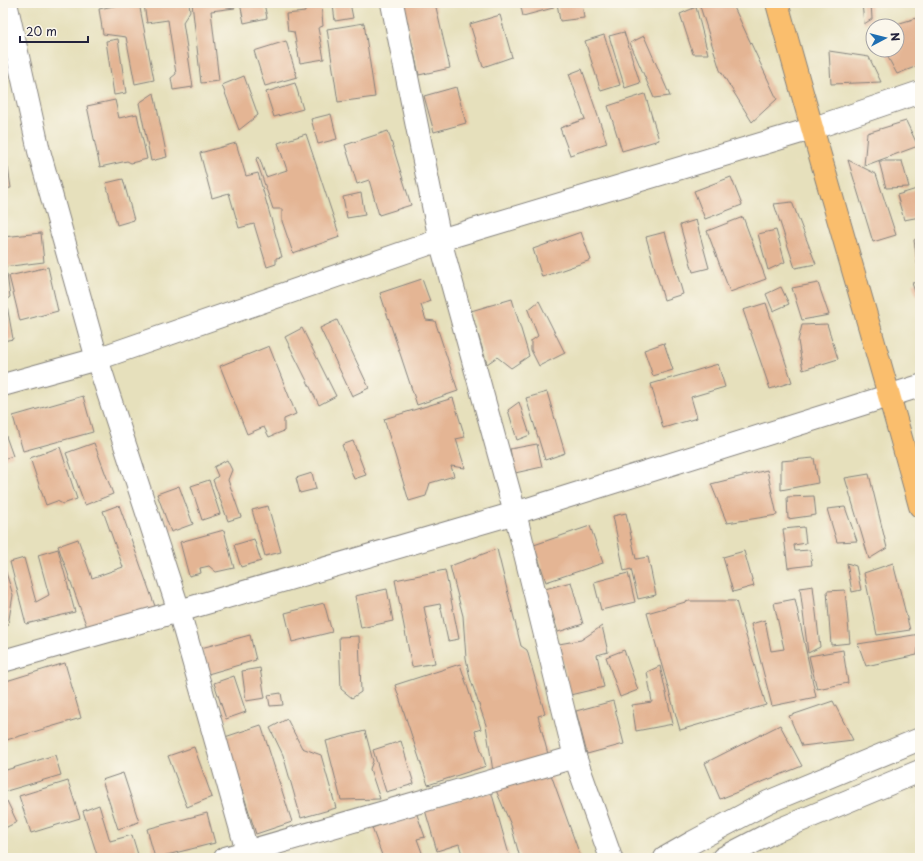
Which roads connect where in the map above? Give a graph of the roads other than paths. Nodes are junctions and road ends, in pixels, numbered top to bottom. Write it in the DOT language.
graph roads {
  1 [pos="6,3"];
  2 [pos="392,3"];
  3 [pos="777,3"];
  4 [pos="920,92"];
  5 [pos="811,129"];
  6 [pos="440,240"];
  7 [pos="97,359"];
  8 [pos="3,385"];
  9 [pos="920,386"];
  10 [pos="889,395"];
  11 [pos="920,506"];
  12 [pos="515,513"];
  13 [pos="179,611"];
  14 [pos="3,661"];
  15 [pos="920,739"];
  16 [pos="575,756"];
  17 [pos="920,771"];
  18 [pos="248,855"];
  19 [pos="225,858"];
  20 [pos="611,858"];
  21 [pos="665,858"];
  22 [pos="723,858"];
  1 -- 7 [label="street"];
  2 -- 6 [label="street"];
  3 -- 5 [label="main road"];
  4 -- 5 [label="street"];
  5 -- 6 [label="street"];
  5 -- 10 [label="main road"];
  6 -- 7 [label="street"];
  6 -- 12 [label="street"];
  7 -- 8 [label="street"];
  7 -- 13 [label="street"];
  9 -- 10 [label="street"];
  10 -- 11 [label="main road"];
  10 -- 12 [label="street"];
  12 -- 13 [label="street"];
  12 -- 16 [label="street"];
  13 -- 14 [label="street"];
  13 -- 18 [label="street"];
  15 -- 21 [label="street"];
  16 -- 18 [label="street"];
  16 -- 20 [label="street"];
  17 -- 22 [label="street"];
  18 -- 19 [label="street"];
}
